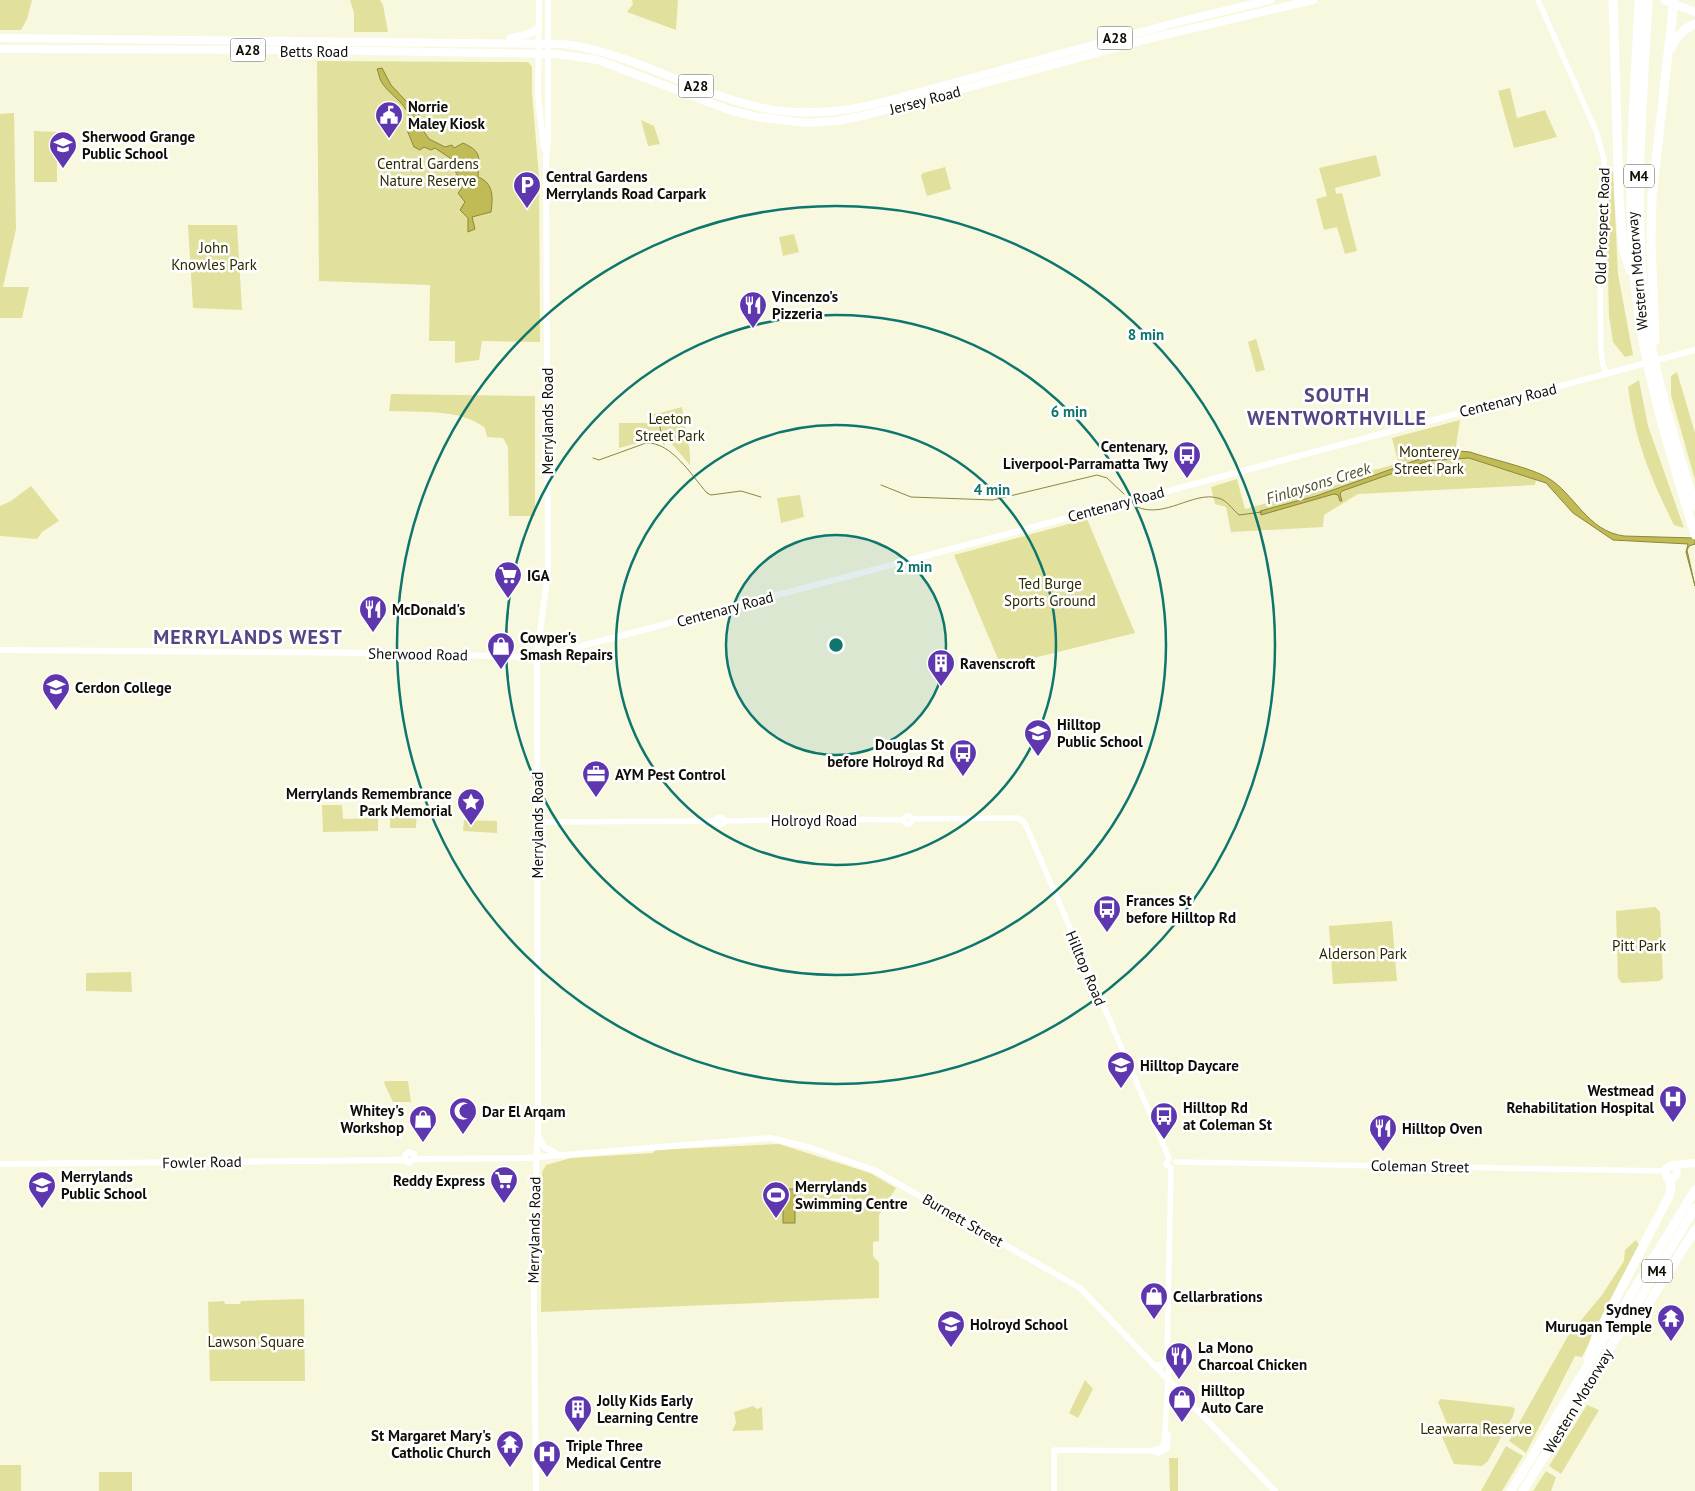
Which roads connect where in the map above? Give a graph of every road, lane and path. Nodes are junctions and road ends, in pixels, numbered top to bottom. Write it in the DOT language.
graph roads {
  1 [pos="539,0"];
  2 [pos="548,0"];
  3 [pos="1270,0"];
  4 [pos="1313,0"];
  5 [pos="1538,0"];
  6 [pos="1613,0"];
  7 [pos="1639,0"];
  8 [pos="1648,0"];
  9 [pos="1664,0"];
  10 [pos="1674,2"];
  11 [pos="1695,12"];
  12 [pos="1695,24"];
  13 [pos="538,29"];
  14 [pos="0,38"];
  15 [pos="502,42"];
  16 [pos="538,42"];
  17 [pos="547,42"];
  18 [pos="0,50"];
  19 [pos="538,54"];
  20 [pos="547,54"];
  21 [pos="1666,72"];
  22 [pos="546,161"];
  23 [pos="1636,292"];
  24 [pos="1695,350"];
  25 [pos="1652,352"];
  26 [pos="1653,373"];
  27 [pos="1607,374"];
  28 [pos="1695,506"];
  29 [pos="1694,533"];
  30 [pos="0,650"];
  31 [pos="537,656"];
  32 [pos="975,819"];
  33 [pos="537,822"];
  34 [pos="538,1132"];
  35 [pos="558,1154"];
  36 [pos="536,1157"];
  37 [pos="1169,1158"];
  38 [pos="1176,1162"];
  39 [pos="1693,1163"];
  40 [pos="0,1164"];
  41 [pos="1171,1168"];
  42 [pos="1670,1172"];
  43 [pos="1695,1190"];
  44 [pos="1695,1208"];
  45 [pos="1695,1230"];
  46 [pos="1620,1333"];
  47 [pos="1168,1355"];
  48 [pos="1153,1365"];
  49 [pos="1584,1374"];
  50 [pos="1168,1381"];
  51 [pos="1167,1418"];
  52 [pos="1151,1451"];
  53 [pos="536,1491"];
  54 [pos="1054,1491"];
  55 [pos="1275,1491"];
  56 [pos="1512,1491"];
  57 [pos="1523,1491"];
  1 -- 13 [label="main road, Merrylands Road"];
  2 -- 17 [label="main road, Merrylands Road"];
  3 -- 17 [label="highway, Jersey Road / A28"];
  4 -- 20 [label="highway, Jersey Road / A28"];
  5 -- 27 [label="street, Old Prospect Road"];
  6 -- 23 [label="highway"];
  7 -- 23 [label="highway, Western Motorway / M4"];
  8 -- 25 [label="highway, Western Motorway / M4"];
  9 -- 10 [label="highway"];
  10 -- 11 [label="highway"];
  10 -- 21 [label="highway"];
  12 -- 21 [label="highway"];
  13 -- 15 [label="highway"];
  13 -- 16 [label="main road, Merrylands Road"];
  14 -- 15 [label="highway, Betts Road / A28"];
  15 -- 16 [label="highway, Betts Road / A28"];
  16 -- 17 [label="highway, Jersey Road / A28"];
  16 -- 19 [label="main road, Merrylands Road"];
  17 -- 20 [label="main road, Merrylands Road"];
  18 -- 19 [label="highway, Betts Road / A28"];
  19 -- 20 [label="highway, Jersey Road / A28"];
  19 -- 22 [label="main road, Merrylands Road"];
  20 -- 22 [label="main road, Merrylands Road"];
  21 -- 25 [label="highway"];
  22 -- 31 [label="main road, Merrylands Road"];
  23 -- 25 [label="highway, Western Motorway / M4"];
  24 -- 27 [label="main road, Centenary Road"];
  25 -- 26 [label="highway, Western Motorway / M4"];
  26 -- 28 [label="highway, Western Motorway / M4"];
  26 -- 29 [label="highway, Western Motorway / M4"];
  27 -- 31 [label="main road, Centenary Road"];
  30 -- 31 [label="main road, Sherwood Road"];
  31 -- 33 [label="main road, Merrylands Road"];
  32 -- 33 [label="street, Holroyd Road"];
  32 -- 37 [label="street, Hilltop Road"];
  33 -- 34 [label="main road, Merrylands Road"];
  34 -- 35 [label="main road"];
  34 -- 36 [label="main road, Merrylands Road"];
  35 -- 36 [label="main road, Burnett Street"];
  35 -- 48 [label="main road, Burnett Street"];
  36 -- 40 [label="main road, Fowler Road"];
  36 -- 53 [label="main road, Merrylands Road"];
  37 -- 38 [label="street"];
  37 -- 41 [label="street, Hilltop Road"];
  38 -- 41 [label="street"];
  38 -- 42 [label="street, Coleman Street"];
  39 -- 42 [label="highway, Coleman Street"];
  41 -- 47 [label="street"];
  42 -- 49 [label="highway, M4"];
  43 -- 49 [label="highway, Western Motorway / M4"];
  44 -- 46 [label="highway, Western Motorway / M4"];
  45 -- 46 [label="highway, M4"];
  46 -- 57 [label="highway, Western Motorway / M4"];
  47 -- 48 [label="main road"];
  47 -- 50 [label="street"];
  48 -- 50 [label="main road, Burnett Street"];
  49 -- 56 [label="highway, Western Motorway / M4"];
  50 -- 51 [label="street"];
  50 -- 55 [label="main road, Burnett Street"];
  51 -- 52 [label="street"];
  51 -- 52 [label="street"];
  52 -- 54 [label="street"];
}
